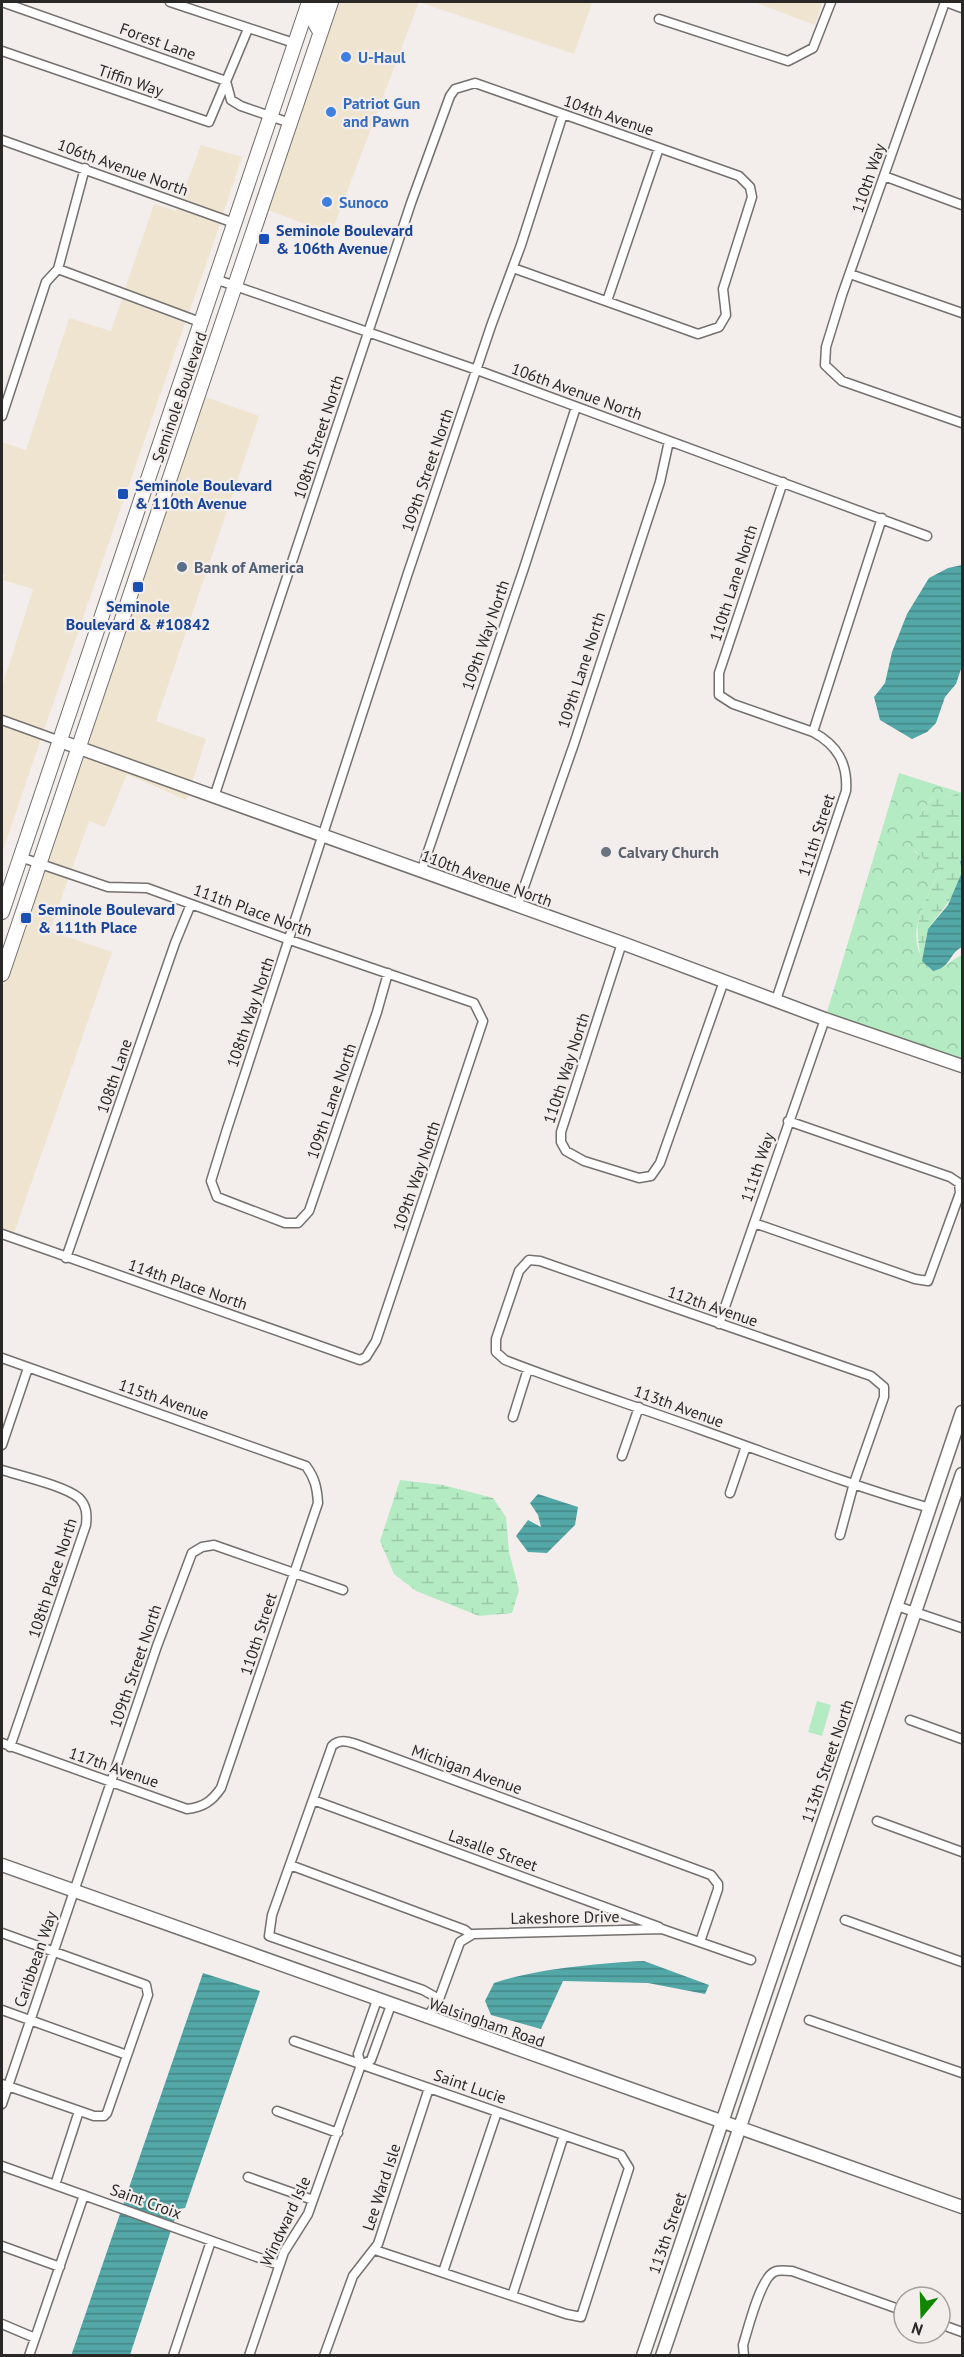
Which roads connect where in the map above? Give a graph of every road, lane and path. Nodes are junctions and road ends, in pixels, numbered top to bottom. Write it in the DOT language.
graph roads {
  1 [pos="2,2"];
  2 [pos="170,2"];
  3 [pos="309,2"];
  4 [pos="319,2"];
  5 [pos="331,2"];
  6 [pos="831,2"];
  7 [pos="946,2"];
  8 [pos="963,8"];
  9 [pos="659,19"];
  10 [pos="248,29"];
  11 [pos="321,32"];
  12 [pos="294,43"];
  13 [pos="2,51"];
  14 [pos="226,81"];
  15 [pos="455,89"];
  16 [pos="563,114"];
  17 [pos="270,116"];
  18 [pos="290,123"];
  19 [pos="2,140"];
  20 [pos="659,148"];
  21 [pos="85,168"];
  22 [pos="884,176"];
  23 [pos="963,205"];
  24 [pos="234,223"];
  25 [pos="513,268"];
  26 [pos="58,269"];
  27 [pos="850,274"];
  28 [pos="215,279"];
  29 [pos="235,285"];
  30 [pos="607,301"];
  31 [pos="963,313"];
  32 [pos="200,322"];
  33 [pos="369,332"];
  34 [pos="477,370"];
  35 [pos="576,407"];
  36 [pos="2,416"];
  37 [pos="963,423"];
  38 [pos="669,441"];
  39 [pos="783,482"];
  40 [pos="882,518"];
  41 [pos="927,536"];
  42 [pos="719,695"];
  43 [pos="2,720"];
  44 [pos="813,732"];
  45 [pos="60,741"];
  46 [pos="78,747"];
  47 [pos="214,797"];
  48 [pos="322,837"];
  49 [pos="20,857"];
  50 [pos="39,863"];
  51 [pos="421,872"];
  52 [pos="191,904"];
  53 [pos="517,907"];
  54 [pos="2,912"];
  55 [pos="290,940"];
  56 [pos="622,943"];
  57 [pos="388,973"];
  58 [pos="2,974"];
  59 [pos="724,981"];
  60 [pos="776,1000"];
  61 [pos="474,1004"];
  62 [pos="825,1019"];
  63 [pos="963,1066"];
  64 [pos="788,1121"];
  65 [pos="285,1223"];
  66 [pos="754,1223"];
  67 [pos="2,1234"];
  68 [pos="66,1258"];
  69 [pos="719,1324"];
  70 [pos="495,1352"];
  71 [pos="2,1358"];
  72 [pos="366,1358"];
  73 [pos="28,1368"];
  74 [pos="528,1369"];
  75 [pos="639,1407"];
  76 [pos="963,1412"];
  77 [pos="513,1417"];
  78 [pos="2,1445"];
  79 [pos="746,1446"];
  80 [pos="622,1456"];
  81 [pos="2,1470"];
  82 [pos="963,1474"];
  83 [pos="313,1476"];
  84 [pos="854,1483"];
  85 [pos="730,1493"];
  86 [pos="930,1508"];
  87 [pos="840,1534"];
  88 [pos="294,1572"];
  89 [pos="343,1590"];
  90 [pos="897,1606"];
  91 [pos="915,1612"];
  92 [pos="963,1628"];
  93 [pos="910,1720"];
  94 [pos="963,1739"];
  95 [pos="6,1745"];
  96 [pos="112,1783"];
  97 [pos="216,1799"];
  98 [pos="314,1800"];
  99 [pos="877,1821"];
  100 [pos="963,1852"];
  101 [pos="290,1865"];
  102 [pos="2,1866"];
  103 [pos="73,1891"];
  104 [pos="845,1920"];
  105 [pos="662,1929"];
  106 [pos="2,1933"];
  107 [pos="471,1935"];
  108 [pos="700,1942"];
  109 [pos="54,1952"];
  110 [pos="751,1960"];
  111 [pos="963,1962"];
  112 [pos="439,1999"];
  113 [pos="377,2000"];
  114 [pos="391,2005"];
  115 [pos="2,2010"];
  116 [pos="427,2018"];
  117 [pos="29,2020"];
  118 [pos="809,2020"];
  119 [pos="294,2041"];
  120 [pos="127,2055"];
  121 [pos="361,2065"];
  122 [pos="963,2073"];
  123 [pos="5,2085"];
  124 [pos="429,2088"];
  125 [pos="2,2104"];
  126 [pos="79,2111"];
  127 [pos="277,2111"];
  128 [pos="496,2112"];
  129 [pos="722,2122"];
  130 [pos="739,2128"];
  131 [pos="338,2133"];
  132 [pos="564,2135"];
  133 [pos="2,2166"];
  134 [pos="248,2177"];
  135 [pos="55,2185"];
  136 [pos="84,2195"];
  137 [pos="314,2200"];
  138 [pos="963,2207"];
  139 [pos="211,2241"];
  140 [pos="2,2246"];
  141 [pos="375,2250"];
  142 [pos="279,2265"];
  143 [pos="60,2267"];
  144 [pos="443,2272"];
  145 [pos="512,2296"];
  146 [pos="892,2307"];
  147 [pos="2,2324"];
  148 [pos="35,2338"];
  149 [pos="29,2355"];
  150 [pos="173,2355"];
  151 [pos="249,2355"];
  152 [pos="324,2355"];
  153 [pos="643,2355"];
  154 [pos="662,2355"];
  155 [pos="744,2355"];
  1 -- 14 [label="street, Forest Lane"];
  2 -- 10 [label="street"];
  3 -- 12 [label="main road, Seminole Boulevard"];
  4 -- 11 [label="main road"];
  5 -- 11 [label="main road, Seminole Boulevard"];
  6 -- 9 [label="street"];
  7 -- 8 [label="street"];
  7 -- 22 [label="street, 110th Way"];
  10 -- 12 [label="street"];
  10 -- 14 [label="street"];
  11 -- 18 [label="main road, Seminole Boulevard"];
  12 -- 17 [label="main road, Seminole Boulevard"];
  13 -- 14 [label="street, Tiffin Way"];
  14 -- 17 [label="street"];
  15 -- 16 [label="street, 104th Avenue"];
  15 -- 33 [label="street, 108th Street North"];
  16 -- 20 [label="street, 104th Avenue"];
  16 -- 25 [label="street, 109th Street North"];
  17 -- 18 [label="street"];
  17 -- 24 [label="main road, Seminole Boulevard"];
  18 -- 29 [label="main road, Seminole Boulevard"];
  19 -- 21 [label="street, 106th Avenue North"];
  20 -- 30 [label="street"];
  20 -- 30 [label="street, 104th Avenue"];
  21 -- 24 [label="street, 106th Avenue North"];
  21 -- 26 [label="street"];
  22 -- 23 [label="street"];
  22 -- 27 [label="street, 110th Way"];
  24 -- 28 [label="main road, Seminole Boulevard"];
  25 -- 30 [label="street"];
  25 -- 34 [label="street, 109th Street North"];
  26 -- 32 [label="street, Seminole Boulevard"];
  26 -- 36 [label="street"];
  27 -- 31 [label="street"];
  27 -- 37 [label="street, 110th Way"];
  28 -- 29 [label="street, 106th Avenue North"];
  28 -- 32 [label="main road, Seminole Boulevard"];
  29 -- 33 [label="street, 106th Avenue North"];
  29 -- 46 [label="main road, Seminole Boulevard"];
  32 -- 45 [label="main road, Seminole Boulevard"];
  33 -- 34 [label="street, 106th Avenue North"];
  33 -- 47 [label="street, 108th Street North"];
  34 -- 35 [label="street, 106th Avenue North"];
  34 -- 48 [label="street, 109th Street North"];
  35 -- 38 [label="street, 106th Avenue North"];
  35 -- 51 [label="street, 109th Way North"];
  38 -- 39 [label="street, 106th Avenue North"];
  38 -- 53 [label="street, 109th Lane North"];
  39 -- 40 [label="street, 106th Avenue North"];
  39 -- 42 [label="street, 110th Lane North"];
  40 -- 41 [label="street, 106th Avenue North"];
  40 -- 44 [label="street"];
  42 -- 44 [label="street, 111th Street"];
  43 -- 45 [label="street, 110th Avenue North"];
  44 -- 60 [label="street, 111th Street"];
  45 -- 46 [label="street, 110th Avenue North"];
  45 -- 49 [label="main road, Seminole Boulevard"];
  46 -- 47 [label="street, 110th Avenue North"];
  46 -- 50 [label="main road, Seminole Boulevard"];
  47 -- 48 [label="street, 110th Avenue North"];
  48 -- 51 [label="street, 110th Avenue North"];
  48 -- 55 [label="street, 108th Way North"];
  49 -- 50 [label="street, 111th Place North"];
  49 -- 54 [label="main road, Seminole Boulevard"];
  50 -- 52 [label="street, 111th Place North"];
  50 -- 58 [label="main road, Seminole Boulevard"];
  51 -- 53 [label="street, 110th Avenue North"];
  52 -- 55 [label="street, 111th Place North"];
  52 -- 68 [label="street, 108th Lane"];
  53 -- 56 [label="street, 110th Avenue North"];
  55 -- 57 [label="street, 111th Place North"];
  55 -- 65 [label="street, 108th Way North"];
  56 -- 59 [label="street, 110th Avenue North"];
  56 -- 59 [label="street, 110th Way North"];
  57 -- 61 [label="street, 111th Place North"];
  57 -- 65 [label="street, 109th Lane North"];
  59 -- 60 [label="street, 110th Avenue North"];
  60 -- 62 [label="street, 110th Avenue North"];
  61 -- 72 [label="street, 109th Way North"];
  62 -- 63 [label="street, 110th Avenue North"];
  62 -- 64 [label="street, 111th Way"];
  64 -- 66 [label="street, 111th Way"];
  64 -- 66 [label="street"];
  66 -- 69 [label="street, 111th Way"];
  67 -- 68 [label="street, 114th Place North"];
  68 -- 72 [label="street, 114th Place North"];
  69 -- 70 [label="street, 112th Avenue"];
  69 -- 84 [label="street, 112th Avenue"];
  70 -- 74 [label="street, 113th Avenue"];
  71 -- 73 [label="street, 115th Avenue"];
  73 -- 78 [label="street"];
  73 -- 83 [label="street, 115th Avenue"];
  74 -- 75 [label="street, 113th Avenue"];
  74 -- 77 [label="street"];
  75 -- 79 [label="street, 113th Avenue"];
  75 -- 80 [label="street"];
  76 -- 86 [label="street, 113th Street North"];
  79 -- 84 [label="street, 113th Avenue"];
  79 -- 85 [label="street"];
  81 -- 95 [label="street, 108th Place North"];
  82 -- 91 [label="street"];
  83 -- 88 [label="street, 110th Street"];
  84 -- 86 [label="street, 113th Avenue"];
  84 -- 87 [label="street"];
  86 -- 90 [label="street, 113th Street North"];
  88 -- 89 [label="street"];
  88 -- 96 [label="street, 109th Street North"];
  88 -- 97 [label="street, 110th Street"];
  90 -- 91 [label="street"];
  90 -- 129 [label="street, 113th Street North"];
  91 -- 92 [label="street"];
  91 -- 130 [label="street"];
  93 -- 94 [label="street"];
  95 -- 96 [label="street, 117th Avenue"];
  96 -- 97 [label="street, 117th Avenue"];
  96 -- 103 [label="street, 109th Street North"];
  98 -- 101 [label="street, Michigan Avenue"];
  98 -- 105 [label="street, Lasalle Street"];
  98 -- 108 [label="street, Michigan Avenue"];
  99 -- 100 [label="street"];
  101 -- 107 [label="street"];
  101 -- 112 [label="street, Michigan Avenue"];
  102 -- 103 [label="street, Walsingham Road"];
  103 -- 109 [label="street, Caribbean Way"];
  103 -- 113 [label="street, Walsingham Road"];
  104 -- 111 [label="street"];
  105 -- 107 [label="street, Lakeshore Drive"];
  105 -- 108 [label="street, Lakeshore Drive"];
  106 -- 109 [label="street"];
  107 -- 112 [label="street"];
  108 -- 110 [label="street, Lakeshore Drive"];
  109 -- 117 [label="street, Caribbean Way"];
  109 -- 120 [label="street"];
  112 -- 116 [label="street"];
  113 -- 114 [label="street, Walsingham Road"];
  113 -- 121 [label="street"];
  114 -- 116 [label="street, Walsingham Road"];
  114 -- 121 [label="street"];
  115 -- 117 [label="street"];
  116 -- 129 [label="street, Walsingham Road"];
  117 -- 120 [label="street"];
  117 -- 123 [label="street, Caribbean Way"];
  118 -- 122 [label="street"];
  119 -- 121 [label="street, Saint Lucie"];
  120 -- 126 [label="street"];
  121 -- 124 [label="street, Saint Lucie"];
  121 -- 131 [label="street, Windward Isle"];
  123 -- 125 [label="street, Caribbean Way"];
  123 -- 126 [label="street"];
  124 -- 128 [label="street, Saint Lucie"];
  124 -- 141 [label="street, Lee Ward Isle"];
  126 -- 135 [label="street"];
  127 -- 131 [label="street"];
  128 -- 132 [label="street, Saint Lucie"];
  128 -- 144 [label="street"];
  129 -- 130 [label="street, Walsingham Road"];
  129 -- 153 [label="street, 113th Street"];
  130 -- 138 [label="street, Walsingham Road"];
  130 -- 154 [label="street, 113th Street"];
  131 -- 137 [label="street, Windward Isle"];
  132 -- 145 [label="street"];
  132 -- 145 [label="street, Saint Lucie"];
  133 -- 135 [label="street, Saint Croix"];
  134 -- 137 [label="street"];
  135 -- 136 [label="street, Saint Croix"];
  136 -- 139 [label="street, Saint Croix"];
  136 -- 143 [label="street"];
  137 -- 142 [label="street, Windward Isle"];
  139 -- 142 [label="street, Saint Croix"];
  139 -- 150 [label="street"];
  140 -- 143 [label="street"];
  141 -- 144 [label="street"];
  141 -- 152 [label="street, Lee Ward Isle"];
  142 -- 151 [label="street, Windward Isle"];
  143 -- 148 [label="street"];
  144 -- 145 [label="street"];
  146 -- 155 [label="street"];
  147 -- 148 [label="street"];
  148 -- 149 [label="street"];
}
